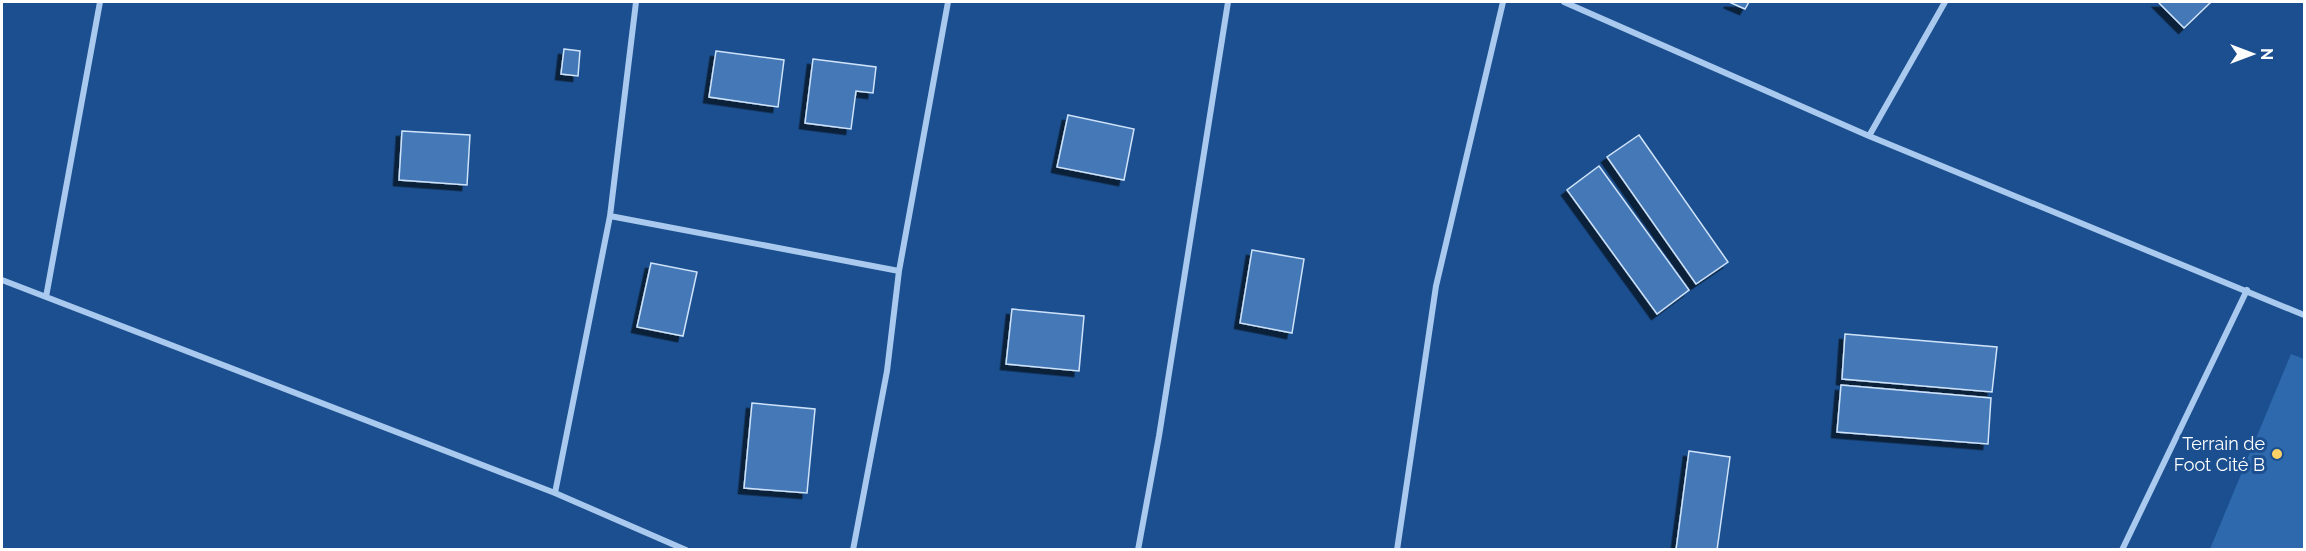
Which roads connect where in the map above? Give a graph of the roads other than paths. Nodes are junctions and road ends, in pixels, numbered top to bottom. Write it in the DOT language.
graph roads {
  1 [pos="100,2"];
  2 [pos="636,2"];
  3 [pos="948,2"];
  4 [pos="1228,2"];
  5 [pos="1503,2"];
  6 [pos="1565,2"];
  7 [pos="1945,2"];
  8 [pos="1869,136"];
  9 [pos="610,216"];
  10 [pos="899,271"];
  11 [pos="2,280"];
  12 [pos="2247,290"];
  13 [pos="46,297"];
  14 [pos="2304,315"];
  15 [pos="555,494"];
  16 [pos="686,549"];
  17 [pos="853,549"];
  18 [pos="1138,549"];
  19 [pos="1397,549"];
  20 [pos="2122,549"];
  1 -- 13 [label="street"];
  2 -- 9 [label="street"];
  3 -- 10 [label="street"];
  4 -- 18 [label="street"];
  5 -- 19 [label="street"];
  6 -- 8 [label="street"];
  7 -- 8 [label="street"];
  8 -- 12 [label="street"];
  9 -- 10 [label="street"];
  9 -- 15 [label="street"];
  10 -- 17 [label="street"];
  11 -- 13 [label="street"];
  12 -- 14 [label="street"];
  12 -- 20 [label="street"];
  13 -- 15 [label="street"];
  15 -- 16 [label="street"];
}
